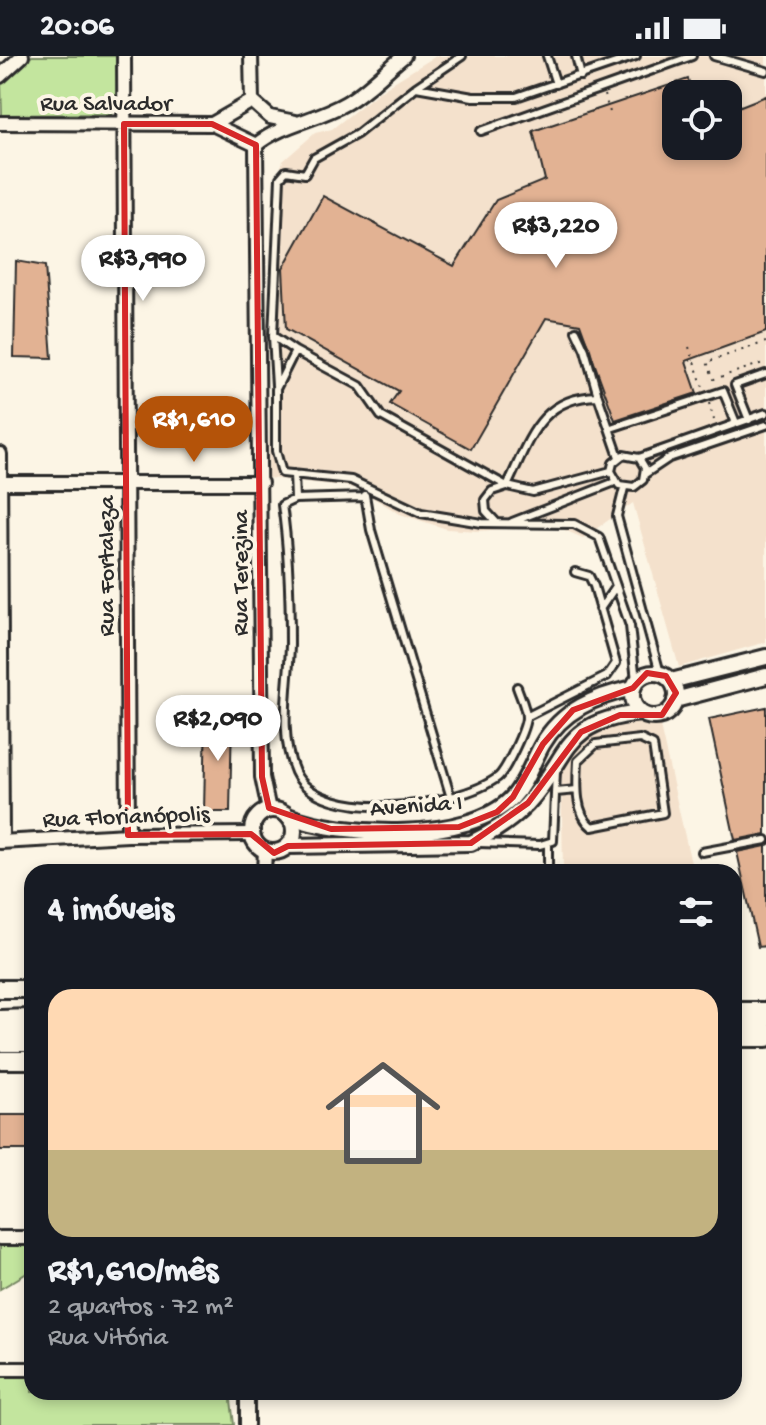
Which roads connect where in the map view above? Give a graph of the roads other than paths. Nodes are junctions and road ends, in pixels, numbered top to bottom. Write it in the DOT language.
graph roads {
  1 [pos="22,56"];
  2 [pos="124,56"];
  3 [pos="251,56"];
  4 [pos="404,56"];
  5 [pos="462,56"];
  6 [pos="547,56"];
  7 [pos="576,56"];
  8 [pos="608,56"];
  9 [pos="633,56"];
  10 [pos="692,56"];
  11 [pos="714,56"];
  12 [pos="611,66"];
  13 [pos="766,71"];
  14 [pos="0,76"];
  15 [pos="581,76"];
  16 [pos="556,84"];
  17 [pos="416,87"];
  18 [pos="252,101"];
  19 [pos="295,122"];
  20 [pos="0,123"];
  21 [pos="124,124"];
  22 [pos="212,124"];
  23 [pos="481,131"];
  24 [pos="256,145"];
  25 [pos="576,331"];
  26 [pos="273,336"];
  27 [pos="295,351"];
  28 [pos="766,374"];
  29 [pos="276,389"];
  30 [pos="598,396"];
  31 [pos="766,413"];
  32 [pos="749,420"];
  33 [pos="736,423"];
  34 [pos="766,425"];
  35 [pos="611,428"];
  36 [pos="0,454"];
  37 [pos="619,457"];
  38 [pos="639,458"];
  39 [pos="611,471"];
  40 [pos="294,474"];
  41 [pos="645,474"];
  42 [pos="126,482"];
  43 [pos="615,482"];
  44 [pos="0,483"];
  45 [pos="261,483"];
  46 [pos="507,486"];
  47 [pos="368,488"];
  48 [pos="624,488"];
  49 [pos="364,497"];
  50 [pos="295,499"];
  51 [pos="497,523"];
  52 [pos="509,523"];
  53 [pos="575,572"];
  54 [pos="616,586"];
  55 [pos="600,609"];
  56 [pos="766,657"];
  57 [pos="766,676"];
  58 [pos="666,677"];
  59 [pos="634,685"];
  60 [pos="517,687"];
  61 [pos="675,700"];
  62 [pos="641,713"];
  63 [pos="526,717"];
  64 [pos="557,760"];
  65 [pos="577,790"];
  66 [pos="556,792"];
  67 [pos="451,798"];
  68 [pos="269,810"];
  69 [pos="288,816"];
  70 [pos="253,834"];
  71 [pos="128,835"];
  72 [pos="766,840"];
  73 [pos="1,842"];
  74 [pos="471,843"];
  75 [pos="548,844"];
  76 [pos="288,846"];
  77 [pos="265,850"];
  78 [pos="702,852"];
  79 [pos="264,864"];
  80 [pos="548,864"];
  81 [pos="0,989"];
  82 [pos="24,989"];
  83 [pos="742,1011"];
  84 [pos="742,1016"];
  85 [pos="24,1021"];
  86 [pos="765,1021"];
  87 [pos="0,1022"];
  88 [pos="742,1031"];
  89 [pos="0,1040"];
  90 [pos="24,1040"];
  91 [pos="0,1060"];
  92 [pos="24,1060"];
  93 [pos="0,1238"];
  94 [pos="24,1238"];
  95 [pos="0,1369"];
  96 [pos="24,1369"];
  97 [pos="247,1400"];
  98 [pos="247,1425"];
  1 -- 14 [label="street"];
  2 -- 21 [label="street, Rua Fortaleza"];
  3 -- 18 [label="street"];
  4 -- 19 [label="street"];
  5 -- 17 [label="lane"];
  6 -- 16 [label="lane"];
  7 -- 15 [label="lane"];
  8 -- 12 [label="lane"];
  9 -- 12 [label="lane"];
  10 -- 23 [label="lane"];
  11 -- 13 [label="lane"];
  12 -- 15 [label="lane"];
  15 -- 16 [label="lane"];
  16 -- 17 [label="lane"];
  17 -- 26 [label="lane"];
  18 -- 19 [label="street"];
  18 -- 22 [label="street, Rua Salvador"];
  19 -- 24 [label="street"];
  20 -- 21 [label="street, Rua Salvador"];
  21 -- 22 [label="street, Rua Salvador"];
  21 -- 42 [label="street, Rua Fortaleza"];
  22 -- 24 [label="street, Rua Salvador"];
  24 -- 45 [label="street, Rua Terezina"];
  25 -- 30 [label="lane"];
  26 -- 27 [label="lane"];
  26 -- 29 [label="lane"];
  27 -- 29 [label="lane"];
  27 -- 46 [label="lane"];
  28 -- 32 [label="lane"];
  29 -- 40 [label="lane"];
  30 -- 35 [label="lane"];
  30 -- 46 [label="lane"];
  31 -- 32 [label="lane"];
  32 -- 33 [label="lane"];
  33 -- 35 [label="lane"];
  33 -- 38 [label="lane"];
  34 -- 41 [label="lane"];
  35 -- 37 [label="lane"];
  36 -- 44 [label="street"];
  37 -- 38 [label="lane"];
  37 -- 39 [label="lane"];
  38 -- 41 [label="lane"];
  39 -- 43 [label="lane"];
  39 -- 46 [label="lane"];
  40 -- 47 [label="lane"];
  40 -- 50 [label="lane"];
  41 -- 48 [label="lane"];
  42 -- 44 [label="street"];
  42 -- 45 [label="street"];
  42 -- 71 [label="street, Rua Fortaleza"];
  43 -- 48 [label="lane"];
  43 -- 52 [label="lane"];
  44 -- 73 [label="street"];
  45 -- 68 [label="street, Rua Terezina"];
  46 -- 51 [label="lane"];
  47 -- 49 [label="lane"];
  47 -- 51 [label="lane"];
  48 -- 58 [label="lane"];
  49 -- 50 [label="lane"];
  49 -- 67 [label="lane"];
  50 -- 67 [label="lane"];
  51 -- 52 [label="lane"];
  52 -- 54 [label="lane"];
  53 -- 55 [label="lane"];
  54 -- 55 [label="lane"];
  54 -- 59 [label="lane"];
  55 -- 63 [label="lane"];
  56 -- 58 [label="street"];
  57 -- 61 [label="street"];
  58 -- 59 [label="street"];
  58 -- 61 [label="street"];
  59 -- 62 [label="street"];
  59 -- 69 [label="street, Avenida I"];
  60 -- 63 [label="lane"];
  61 -- 62 [label="street"];
  62 -- 64 [label="street, Avenida I"];
  63 -- 67 [label="lane"];
  64 -- 66 [label="lane"];
  64 -- 74 [label="street, Avenida I"];
  65 -- 65 [label="lane"];
  65 -- 66 [label="lane"];
  66 -- 75 [label="lane"];
  68 -- 69 [label="street"];
  68 -- 70 [label="street"];
  69 -- 76 [label="street"];
  70 -- 71 [label="street, Rua Florianópolis"];
  70 -- 77 [label="street"];
  71 -- 73 [label="street, Rua Florianópolis"];
  72 -- 78 [label="lane"];
  74 -- 75 [label="lane"];
  74 -- 76 [label="street, Avenida I"];
  75 -- 80 [label="lane"];
  76 -- 77 [label="street"];
  77 -- 79 [label="street"];
  81 -- 82 [label="main road"];
  83 -- 86 [label="main road"];
  84 -- 86 [label="highway"];
  85 -- 87 [label="highway"];
  86 -- 88 [label="highway"];
  89 -- 90 [label="highway"];
  91 -- 92 [label="main road"];
  93 -- 94 [label="street"];
  95 -- 96 [label="street"];
  97 -- 98 [label="street"];
}
